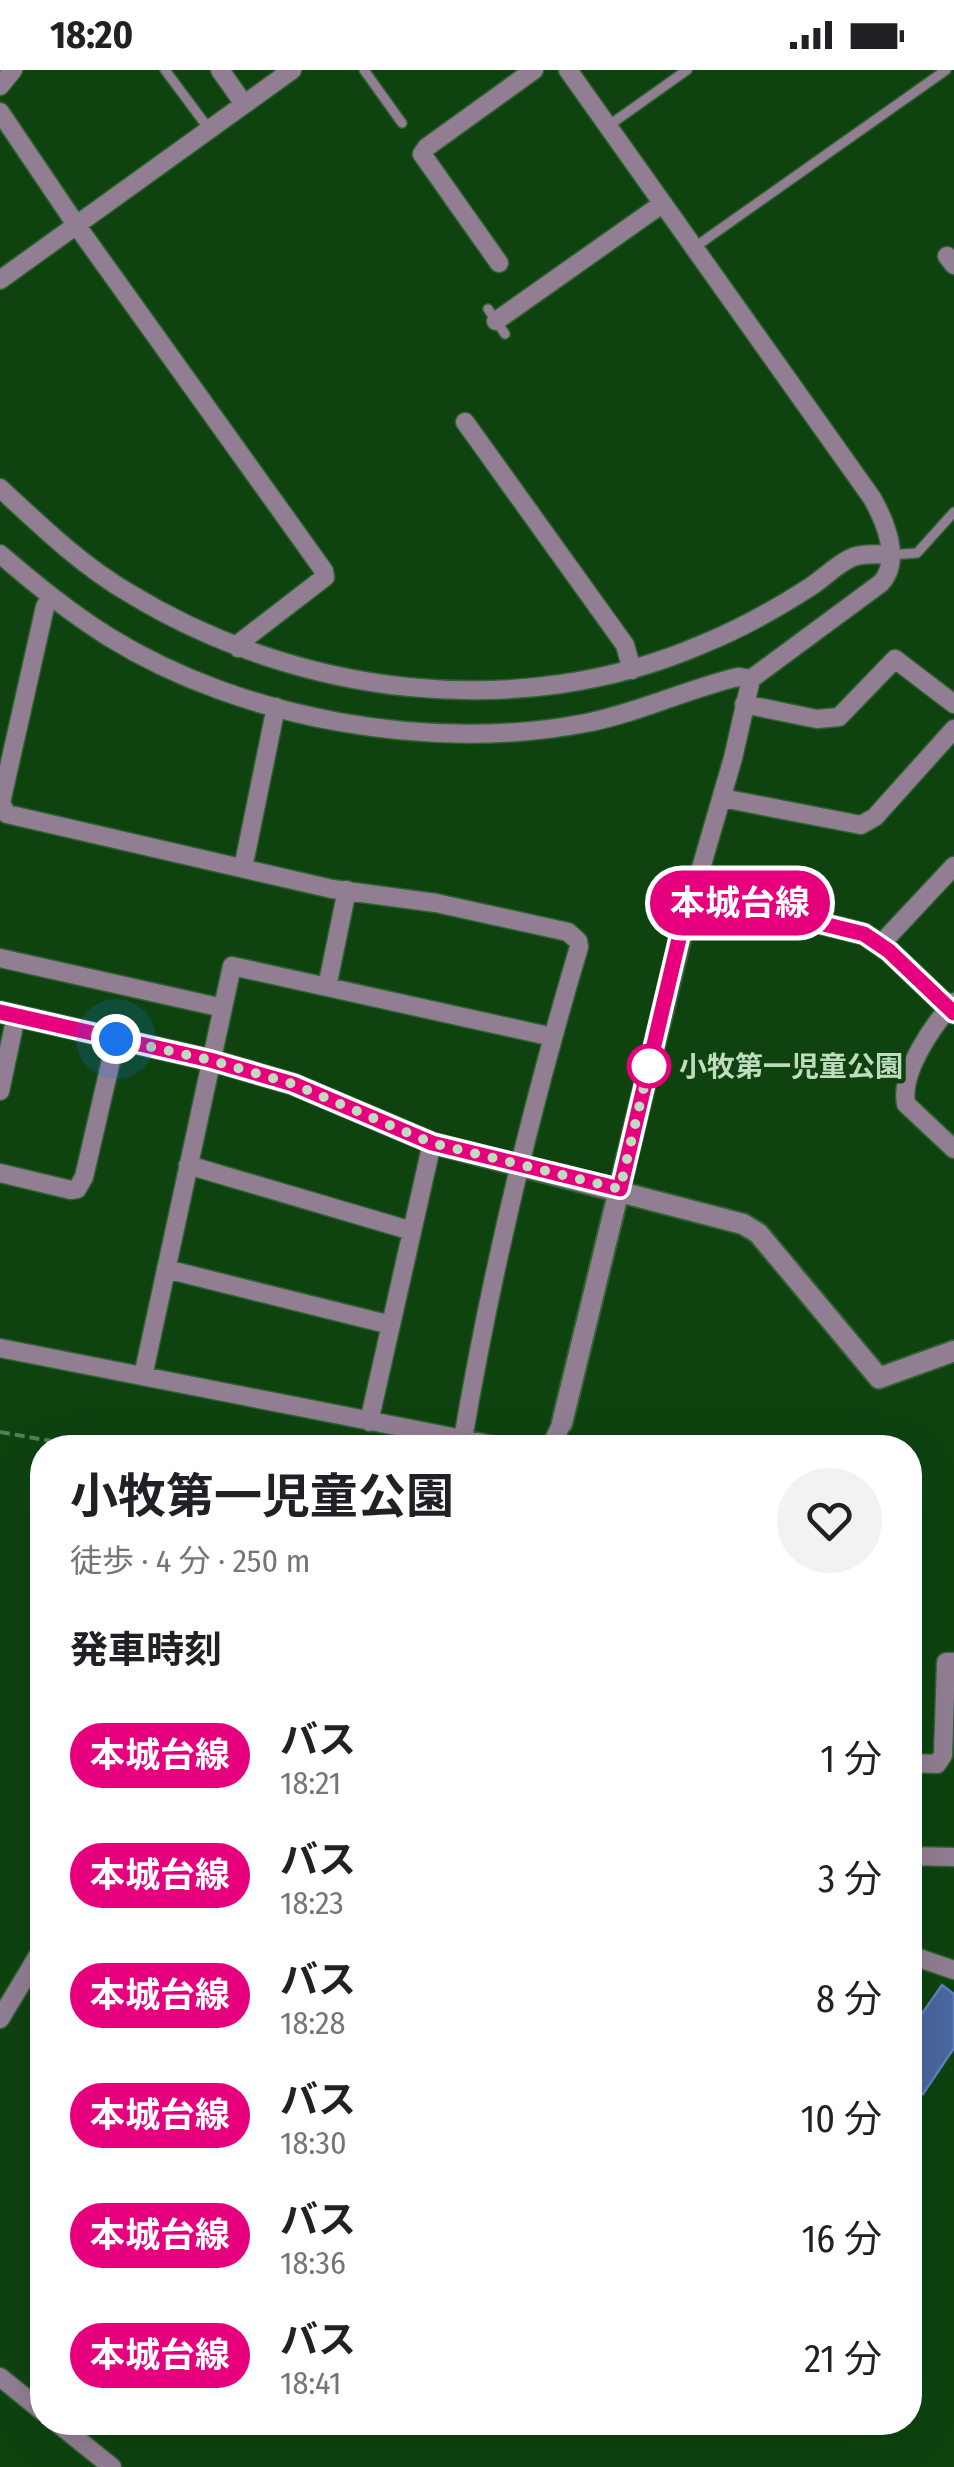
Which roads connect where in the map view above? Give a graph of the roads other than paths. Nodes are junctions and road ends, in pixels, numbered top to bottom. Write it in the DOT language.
graph roads {
  1 [pos="13,70"];
  2 [pos="165,70"];
  3 [pos="220,70"];
  4 [pos="292,70"];
  5 [pos="364,70"];
  6 [pos="534,70"];
  7 [pos="568,70"];
  8 [pos="687,70"];
  9 [pos="946,70"];
  10 [pos="0,86"];
  11 [pos="244,104"];
  12 [pos="0,112"];
  13 [pos="402,123"];
  14 [pos="608,126"];
  15 [pos="209,130"];
  16 [pos="662,204"];
  17 [pos="78,226"];
  18 [pos="693,248"];
  19 [pos="499,263"];
  20 [pos="0,280"];
  21 [pos="496,321"];
  22 [pos="465,422"];
  23 [pos="0,488"];
  24 [pos="954,512"];
  25 [pos="0,554"];
  26 [pos="891,555"];
  27 [pos="50,598"];
  28 [pos="238,648"];
  29 [pos="632,670"];
  30 [pos="752,679"];
  31 [pos="744,704"];
  32 [pos="954,704"];
  33 [pos="276,706"];
  34 [pos="954,729"];
  35 [pos="722,798"];
  36 [pos="954,866"];
  37 [pos="244,868"];
  38 [pos="347,890"];
  39 [pos="700,896"];
  40 [pos="880,944"];
  41 [pos="0,958"];
  42 [pos="327,987"];
  43 [pos="223,1008"];
  44 [pos="952,1008"];
  45 [pos="8,1014"];
  46 [pos="552,1036"];
  47 [pos="116,1039"];
  48 [pos="210,1060"];
  49 [pos="0,1091"];
  50 [pos="432,1143"];
  51 [pos="954,1149"];
  52 [pos="188,1165"];
  53 [pos="522,1166"];
  54 [pos="0,1173"];
  55 [pos="620,1189"];
  56 [pos="412,1231"];
  57 [pos="166,1269"];
  58 [pos="391,1325"];
  59 [pos="0,1348"];
  60 [pos="954,1350"];
  61 [pos="143,1376"];
  62 [pos="369,1422"];
  63 [pos="562,1423"];
  64 [pos="440,1435"];
  65 [pos="463,1435"];
  66 [pos="556,1435"];
  67 [pos="954,1662"];
  68 [pos="922,1763"];
  69 [pos="922,1856"];
  70 [pos="954,1857"];
  71 [pos="922,1959"];
  72 [pos="30,1969"];
  73 [pos="954,1970"];
  74 [pos="0,2020"];
  75 [pos="0,2377"];
  76 [pos="30,2402"];
  77 [pos="72,2435"];
  78 [pos="112,2467"];
  1 -- 10 [label="street"];
  2 -- 15 [label="lane"];
  3 -- 11 [label="street"];
  4 -- 11 [label="street"];
  5 -- 13 [label="lane"];
  6 -- 19 [label="street"];
  7 -- 14 [label="street"];
  8 -- 14 [label="lane"];
  9 -- 18 [label="lane"];
  11 -- 15 [label="street"];
  12 -- 17 [label="street"];
  14 -- 16 [label="street"];
  15 -- 17 [label="street"];
  16 -- 18 [label="street"];
  16 -- 21 [label="street"];
  17 -- 20 [label="street"];
  17 -- 28 [label="street"];
  18 -- 26 [label="street"];
  22 -- 29 [label="street"];
  23 -- 28 [label="street"];
  24 -- 26 [label="lane"];
  25 -- 27 [label="street"];
  26 -- 29 [label="street"];
  26 -- 30 [label="street"];
  27 -- 33 [label="street"];
  27 -- 37 [label="street"];
  28 -- 29 [label="street"];
  30 -- 31 [label="street"];
  30 -- 33 [label="street"];
  31 -- 32 [label="street"];
  31 -- 35 [label="street"];
  33 -- 37 [label="street"];
  34 -- 35 [label="street"];
  35 -- 39 [label="street"];
  36 -- 40 [label="street"];
  37 -- 38 [label="street"];
  38 -- 42 [label="street"];
  38 -- 46 [label="street"];
  39 -- 40 [label="street"];
  39 -- 55 [label="street"];
  40 -- 44 [label="street"];
  41 -- 43 [label="street"];
  42 -- 43 [label="street"];
  42 -- 46 [label="street"];
  43 -- 48 [label="street"];
  44 -- 51 [label="street"];
  45 -- 47 [label="street"];
  45 -- 49 [label="street"];
  46 -- 53 [label="street"];
  47 -- 48 [label="street"];
  47 -- 54 [label="street"];
  48 -- 50 [label="street"];
  48 -- 52 [label="street"];
  50 -- 53 [label="street"];
  50 -- 56 [label="street"];
  52 -- 56 [label="street"];
  52 -- 57 [label="street"];
  53 -- 55 [label="street"];
  53 -- 65 [label="street"];
  55 -- 60 [label="street"];
  55 -- 63 [label="street"];
  56 -- 58 [label="street"];
  57 -- 58 [label="street"];
  57 -- 61 [label="street"];
  58 -- 62 [label="street"];
  59 -- 61 [label="street"];
  61 -- 62 [label="street"];
  62 -- 64 [label="street"];
  63 -- 66 [label="street"];
  67 -- 68 [label="street"];
  69 -- 70 [label="street"];
  71 -- 73 [label="street"];
  72 -- 74 [label="street"];
  75 -- 76 [label="street"];
  77 -- 78 [label="street"];
}
